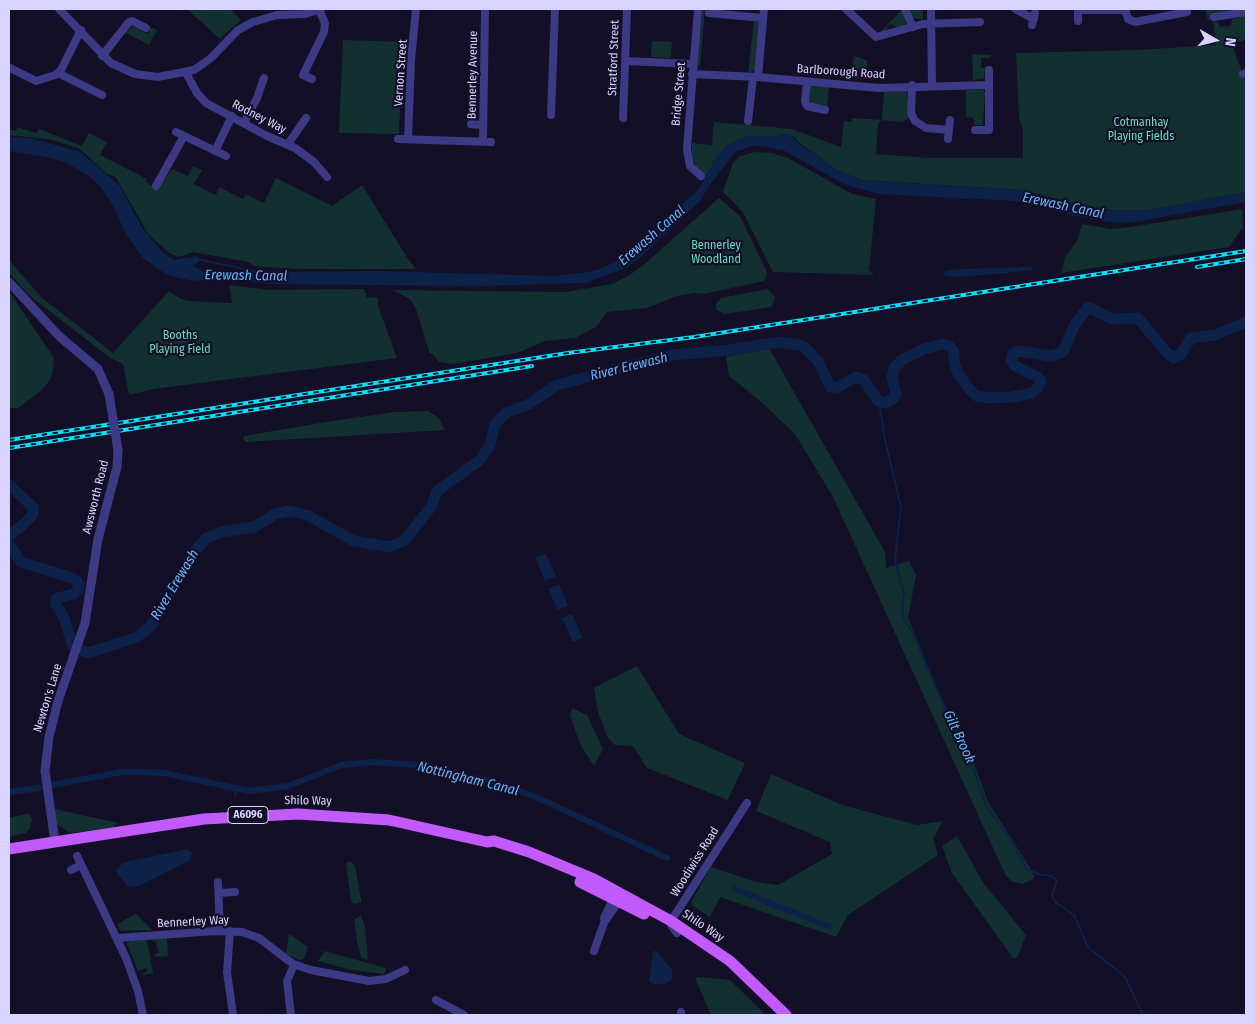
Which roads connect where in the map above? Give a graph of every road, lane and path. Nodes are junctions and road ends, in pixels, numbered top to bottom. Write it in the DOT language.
graph roads {
  1 [pos="59,9"];
  2 [pos="320,9"];
  3 [pos="416,9"];
  4 [pos="485,9"];
  5 [pos="555,9"];
  6 [pos="627,9"];
  7 [pos="698,9"];
  8 [pos="764,9"];
  9 [pos="846,9"];
  10 [pos="905,9"];
  11 [pos="931,9"];
  12 [pos="1015,9"];
  13 [pos="1125,9"];
  14 [pos="1246,12"];
  15 [pos="709,13"];
  16 [pos="1188,14"];
  17 [pos="1214,17"];
  18 [pos="764,18"];
  19 [pos="1034,19"];
  20 [pos="1078,21"];
  21 [pos="980,22"];
  22 [pos="931,23"];
  23 [pos="143,24"];
  24 [pos="913,27"];
  25 [pos="81,30"];
  26 [pos="102,56"];
  27 [pos="625,61"];
  28 [pos="693,64"];
  29 [pos="10,68"];
  30 [pos="989,70"];
  31 [pos="58,73"];
  32 [pos="186,73"];
  33 [pos="692,74"];
  34 [pos="755,77"];
  35 [pos="264,78"];
  36 [pos="312,80"];
  37 [pos="807,82"];
  38 [pos="912,85"];
  39 [pos="989,85"];
  40 [pos="932,86"];
  41 [pos="102,95"];
  42 [pos="825,110"];
  43 [pos="232,116"];
  44 [pos="551,116"];
  45 [pos="306,117"];
  46 [pos="623,118"];
  47 [pos="950,120"];
  48 [pos="748,121"];
  49 [pos="244,123"];
  50 [pos="471,124"];
  51 [pos="483,125"];
  52 [pos="949,130"];
  53 [pos="975,130"];
  54 [pos="398,139"];
  55 [pos="408,139"];
  56 [pos="948,139"];
  57 [pos="288,144"];
  58 [pos="215,151"];
  59 [pos="226,156"];
  60 [pos="702,176"];
  61 [pos="327,177"];
  62 [pos="156,186"];
  63 [pos="9,282"];
  64 [pos="75,655"];
  65 [pos="746,802"];
  66 [pos="55,842"];
  67 [pos="9,849"];
  68 [pos="77,856"];
  69 [pos="81,865"];
  70 [pos="71,870"];
  71 [pos="218,882"];
  72 [pos="235,892"];
  73 [pos="219,893"];
  74 [pos="618,896"];
  75 [pos="671,921"];
  76 [pos="220,931"];
  77 [pos="230,931"];
  78 [pos="677,933"];
  79 [pos="118,938"];
  80 [pos="594,951"];
  81 [pos="294,965"];
  82 [pos="735,968"];
  83 [pos="405,970"];
  84 [pos="436,1000"];
  85 [pos="143,1015"];
  86 [pos="233,1015"];
  87 [pos="290,1015"];
  88 [pos="464,1015"];
  89 [pos="786,1015"];
  1 -- 25 [label="street"];
  2 -- 32 [label="street"];
  2 -- 36 [label="street"];
  3 -- 55 [label="street, Vernon Street"];
  4 -- 51 [label="street, Bennerley Avenue"];
  5 -- 44 [label="street"];
  6 -- 27 [label="street, Stratford Street"];
  7 -- 28 [label="street, Bridge Street"];
  8 -- 18 [label="street"];
  9 -- 24 [label="street"];
  10 -- 24 [label="street"];
  11 -- 22 [label="street"];
  12 -- 19 [label="street"];
  13 -- 16 [label="street"];
  13 -- 20 [label="street"];
  14 -- 17 [label="street"];
  15 -- 18 [label="street"];
  18 -- 34 [label="street"];
  21 -- 22 [label="street"];
  22 -- 24 [label="street"];
  22 -- 40 [label="street"];
  23 -- 26 [label="street"];
  25 -- 26 [label="street"];
  25 -- 31 [label="street"];
  26 -- 32 [label="street"];
  27 -- 28 [label="street"];
  27 -- 46 [label="street, Stratford Street"];
  28 -- 33 [label="street, Bridge Street"];
  29 -- 31 [label="street"];
  30 -- 39 [label="street"];
  31 -- 41 [label="street"];
  32 -- 43 [label="street, Rodney Way"];
  33 -- 34 [label="street, Barlborough Road"];
  33 -- 60 [label="street, Bridge Street"];
  34 -- 37 [label="street, Barlborough Road"];
  34 -- 48 [label="street"];
  35 -- 49 [label="street"];
  37 -- 38 [label="street, Barlborough Road"];
  37 -- 42 [label="street"];
  38 -- 40 [label="street, Barlborough Road"];
  38 -- 52 [label="street"];
  39 -- 40 [label="street, Barlborough Road"];
  39 -- 53 [label="street"];
  43 -- 49 [label="street, Rodney Way"];
  43 -- 58 [label="street"];
  45 -- 57 [label="street"];
  47 -- 52 [label="street"];
  49 -- 57 [label="street, Rodney Way"];
  50 -- 51 [label="street"];
  51 -- 55 [label="street, Bennerley Avenue"];
  52 -- 56 [label="street"];
  54 -- 55 [label="street"];
  57 -- 61 [label="street, Rodney Way"];
  58 -- 59 [label="street"];
  58 -- 62 [label="street"];
  63 -- 64 [label="street, Awsworth Road, bridge"];
  64 -- 66 [label="street, Newton's Lane"];
  65 -- 75 [label="street, Woodiwiss Road"];
  66 -- 67 [label="main road, Shilo Way / A6096"];
  66 -- 74 [label="main road, Shilo Way / A6096"];
  68 -- 69 [label="street"];
  69 -- 70 [label="street"];
  69 -- 79 [label="street"];
  71 -- 73 [label="street"];
  72 -- 73 [label="street"];
  73 -- 76 [label="street"];
  74 -- 75 [label="main road, Shilo Way / A6096"];
  74 -- 78 [label="main road, Shilo Way / A6096"];
  74 -- 80 [label="street"];
  75 -- 78 [label="street"];
  75 -- 82 [label="main road, Shilo Way / A6096"];
  76 -- 77 [label="street, Bennerley Way"];
  76 -- 79 [label="street, Bennerley Way"];
  77 -- 81 [label="street, Bennerley Way"];
  77 -- 86 [label="street"];
  78 -- 82 [label="main road, Shilo Way / A6096"];
  79 -- 85 [label="street"];
  81 -- 83 [label="street, Bennerley Way"];
  81 -- 87 [label="street"];
  82 -- 89 [label="main road, Shilo Way / A6096"];
  84 -- 88 [label="street"];
}
